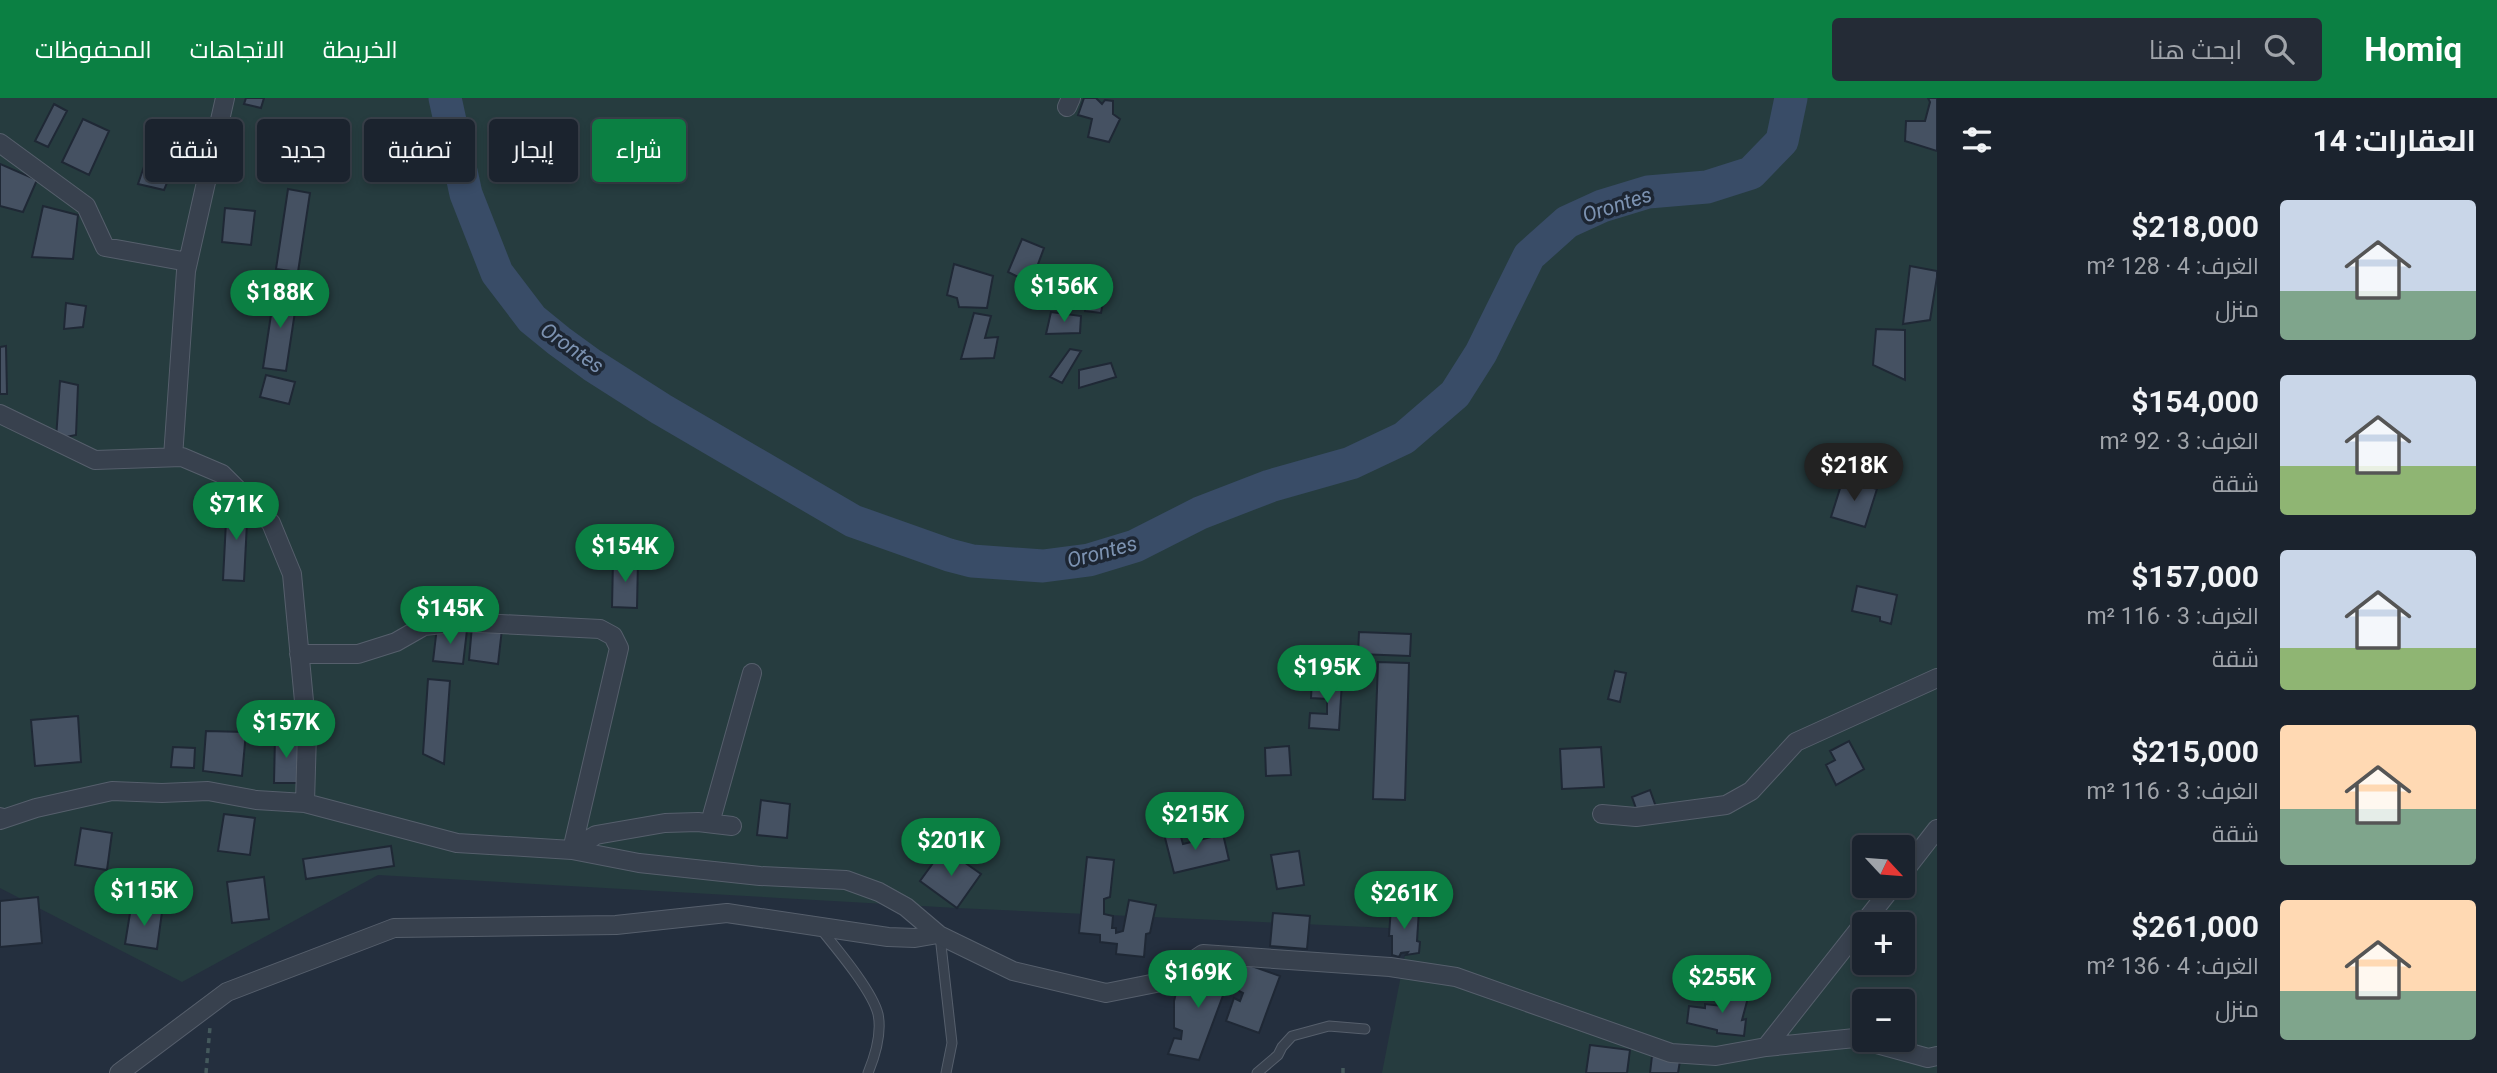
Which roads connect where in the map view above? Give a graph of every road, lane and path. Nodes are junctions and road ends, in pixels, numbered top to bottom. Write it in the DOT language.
graph roads {
  1 [pos="225,98"];
  2 [pos="0,144"];
  3 [pos="188,262"];
  4 [pos="0,414"];
  5 [pos="173,457"];
  6 [pos="299,654"];
  7 [pos="752,673"];
  8 [pos="1937,678"];
  9 [pos="305,803"];
  10 [pos="1602,814"];
  11 [pos="0,817"];
  12 [pos="710,823"];
  13 [pos="732,827"];
  14 [pos="1937,829"];
  15 [pos="572,850"];
  16 [pos="1915,857"];
  17 [pos="1884,898"];
  18 [pos="819,926"];
  19 [pos="939,935"];
  20 [pos="211,1004"];
  21 [pos="1365,1028"];
  22 [pos="1766,1047"];
  23 [pos="1937,1056"];
  24 [pos="1343,1067"];
  25 [pos="119,1073"];
  26 [pos="206,1073"];
  27 [pos="868,1073"];
  28 [pos="946,1073"];
  29 [pos="1257,1073"];
  30 [pos="1343,1073"];
  1 -- 3 [label="street"];
  2 -- 3 [label="street"];
  3 -- 5 [label="street"];
  4 -- 5 [label="street"];
  5 -- 6 [label="street"];
  6 -- 9 [label="street"];
  6 -- 15 [label="street"];
  7 -- 12 [label="street"];
  8 -- 10 [label="street"];
  9 -- 11 [label="street"];
  9 -- 15 [label="street"];
  12 -- 13 [label="street"];
  12 -- 15 [label="street"];
  14 -- 16 [label="street"];
  15 -- 19 [label="street"];
  17 -- 22 [label="street"];
  18 -- 19 [label="street"];
  18 -- 20 [label="street"];
  18 -- 27 [label="lane"];
  19 -- 22 [label="street"];
  19 -- 28 [label="lane"];
  20 -- 25 [label="street"];
  20 -- 26 [label="path"];
  21 -- 29 [label="lane"];
  22 -- 23 [label="street"];
  24 -- 30 [label="path"];
}
